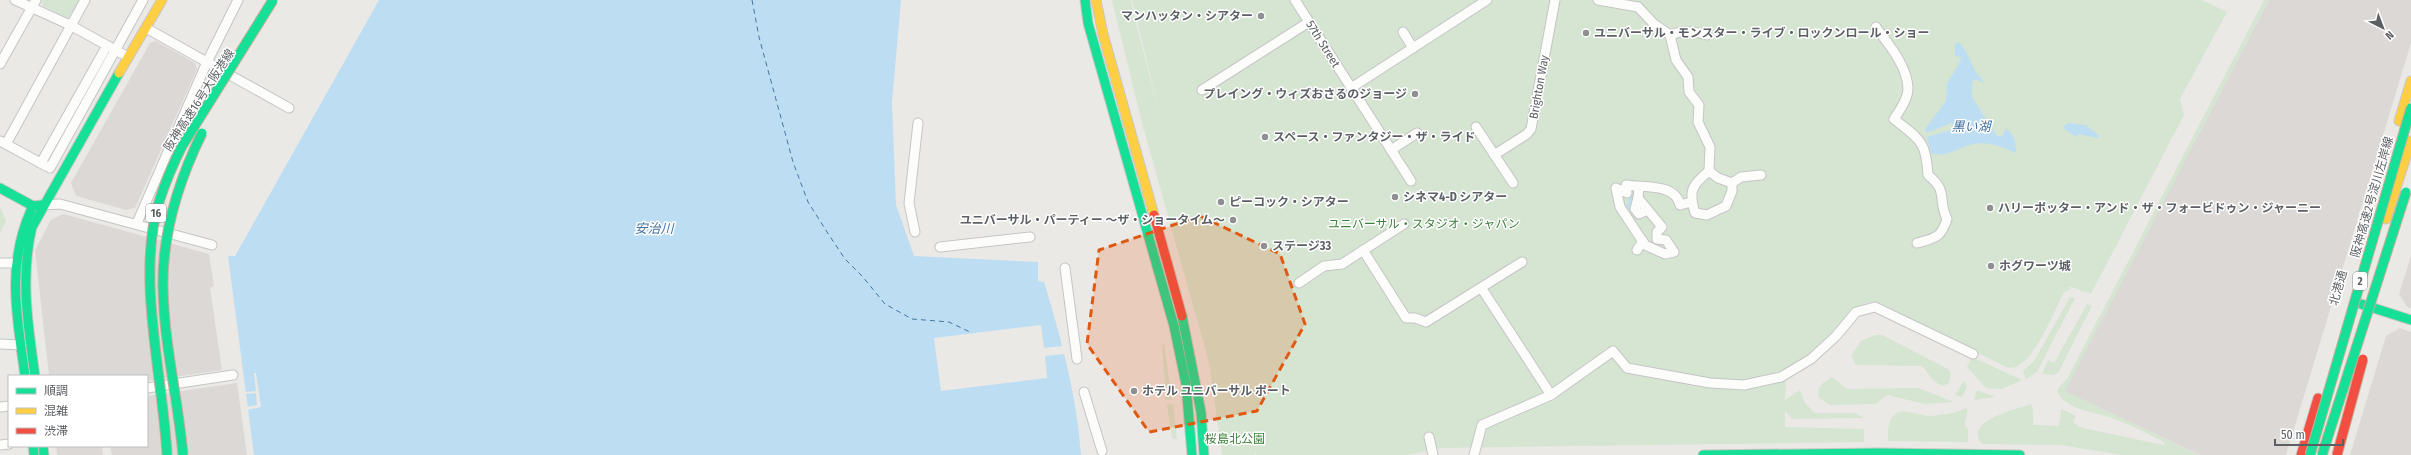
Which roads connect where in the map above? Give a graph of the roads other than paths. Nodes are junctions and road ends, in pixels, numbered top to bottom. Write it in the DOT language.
graph roads {
  1 [pos="15,0"];
  2 [pos="85,0"];
  3 [pos="142,0"];
  4 [pos="159,0"];
  5 [pos="162,0"];
  6 [pos="238,0"];
  7 [pos="273,0"];
  8 [pos="279,0"];
  9 [pos="1085,0"];
  10 [pos="1096,0"];
  11 [pos="1295,0"];
  12 [pos="1555,0"];
  13 [pos="1598,0"];
  14 [pos="1480,2"];
  15 [pos="34,3"];
  16 [pos="1640,4"];
  17 [pos="152,19"];
  18 [pos="1309,22"];
  19 [pos="70,25"];
  20 [pos="1876,27"];
  21 [pos="146,28"];
  22 [pos="1403,32"];
  23 [pos="1670,35"];
  24 [pos="1707,35"];
  25 [pos="1413,48"];
  26 [pos="104,51"];
  27 [pos="114,51"];
  28 [pos="128,57"];
  29 [pos="249,58"];
  30 [pos="207,62"];
  31 [pos="0,64"];
  32 [pos="242,70"];
  33 [pos="2411,81"];
  34 [pos="1351,88"];
  35 [pos="1202,90"];
  36 [pos="289,108"];
  37 [pos="2411,108"];
  38 [pos="918,123"];
  39 [pos="1476,127"];
  40 [pos="1417,133"];
  41 [pos="2411,141"];
  42 [pos="3,142"];
  43 [pos="1391,150"];
  44 [pos="1494,155"];
  45 [pos="41,163"];
  46 [pos="50,168"];
  47 [pos="1709,171"];
  48 [pos="62,175"];
  49 [pos="1761,175"];
  50 [pos="1411,181"];
  51 [pos="2409,181"];
  52 [pos="1732,183"];
  53 [pos="1513,184"];
  54 [pos="1639,187"];
  55 [pos="0,188"];
  56 [pos="2408,193"];
  57 [pos="1691,202"];
  58 [pos="43,205"];
  59 [pos="33,206"];
  60 [pos="137,223"];
  61 [pos="1404,224"];
  62 [pos="914,232"];
  63 [pos="1030,237"];
  64 [pos="1642,241"];
  65 [pos="1917,243"];
  66 [pos="212,245"];
  67 [pos="940,247"];
  68 [pos="1362,250"];
  69 [pos="1637,250"];
  70 [pos="1522,262"];
  71 [pos="0,263"];
  72 [pos="13,263"];
  73 [pos="1065,268"];
  74 [pos="1299,283"];
  75 [pos="2350,290"];
  76 [pos="1484,292"];
  77 [pos="2347,300"];
  78 [pos="2376,309"];
  79 [pos="2411,320"];
  80 [pos="0,344"];
  81 [pos="21,345"];
  82 [pos="1973,354"];
  83 [pos="1077,359"];
  84 [pos="25,375"];
  85 [pos="35,375"];
  86 [pos="233,375"];
  87 [pos="148,388"];
  88 [pos="1084,392"];
  89 [pos="1551,395"];
  90 [pos="1429,437"];
  91 [pos="1102,451"];
  92 [pos="167,455"];
  93 [pos="183,455"];
  94 [pos="1192,455"];
  95 [pos="1204,455"];
  96 [pos="1433,455"];
  97 [pos="1474,455"];
  98 [pos="1703,455"];
  99 [pos="2020,455"];
  100 [pos="2301,455"];
  101 [pos="2310,455"];
  102 [pos="2322,455"];
  103 [pos="2332,455"];
  104 [pos="2337,455"];
  1 -- 15 [label="street"];
  2 -- 19 [label="street"];
  3 -- 27 [label="street"];
  4 -- 17 [label="street"];
  5 -- 17 [label="main road"];
  6 -- 30 [label="street"];
  7 -- 92 [label="main road, 阪神高速16号大阪港線 / 16, bridge"];
  8 -- 29 [label="main road, 阪神高速16号大阪港線"];
  9 -- 94 [label="main road"];
  10 -- 95 [label="main road"];
  11 -- 18 [label="street, 57th Street"];
  12 -- 44 [label="street, Brighton Way"];
  13 -- 16 [label="street"];
  14 -- 25 [label="street"];
  15 -- 19 [label="street"];
  15 -- 31 [label="street"];
  16 -- 23 [label="street"];
  17 -- 21 [label="main road"];
  18 -- 34 [label="street, 57th Street"];
  18 -- 35 [label="street"];
  19 -- 27 [label="street"];
  19 -- 42 [label="street"];
  20 -- 65 [label="street"];
  21 -- 28 [label="main road"];
  21 -- 30 [label="street"];
  22 -- 25 [label="street"];
  23 -- 24 [label="street"];
  23 -- 47 [label="street"];
  25 -- 34 [label="street"];
  26 -- 45 [label="street"];
  27 -- 28 [label="street"];
  27 -- 46 [label="street"];
  28 -- 48 [label="main road"];
  30 -- 36 [label="street"];
  30 -- 60 [label="street"];
  32 -- 93 [label="main road, 阪神高速16号大阪港線 / 16, bridge"];
  33 -- 75 [label="main road, 北港通"];
  34 -- 43 [label="street, 57th Street"];
  37 -- 101 [label="main road, 阪神高速2号淀川左岸線 / 2, bridge"];
  38 -- 62 [label="street"];
  39 -- 44 [label="street"];
  40 -- 43 [label="street"];
  41 -- 75 [label="main road"];
  42 -- 45 [label="street"];
  43 -- 50 [label="street, 57th Street"];
  44 -- 53 [label="street"];
  45 -- 46 [label="street"];
  46 -- 48 [label="street"];
  47 -- 52 [label="street"];
  47 -- 57 [label="street"];
  48 -- 58 [label="main road"];
  49 -- 52 [label="street"];
  51 -- 56 [label="main road, 2"];
  52 -- 57 [label="street"];
  54 -- 57 [label="street"];
  54 -- 64 [label="street"];
  54 -- 64 [label="street"];
  55 -- 59 [label="main road"];
  56 -- 78 [label="main road"];
  56 -- 102 [label="main road, 2, bridge"];
  56 -- 104 [label="main road, 2, bridge"];
  58 -- 59 [label="main road"];
  58 -- 60 [label="street"];
  58 -- 85 [label="main road"];
  59 -- 72 [label="main road"];
  60 -- 66 [label="street"];
  61 -- 68 [label="street"];
  63 -- 67 [label="street"];
  64 -- 69 [label="street"];
  68 -- 70 [label="street"];
  68 -- 74 [label="street"];
  71 -- 72 [label="street"];
  72 -- 81 [label="main road"];
  73 -- 83 [label="street"];
  75 -- 77 [label="main road, 北港通"];
  76 -- 89 [label="street"];
  77 -- 78 [label="main road"];
  77 -- 100 [label="main road, 北港通"];
  78 -- 79 [label="main road"];
  78 -- 103 [label="main road"];
  80 -- 81 [label="street"];
  81 -- 84 [label="main road"];
  82 -- 89 [label="street"];
  86 -- 87 [label="street"];
  88 -- 91 [label="street"];
  89 -- 97 [label="street"];
  90 -- 96 [label="street"];
  98 -- 99 [label="main road"];
}
